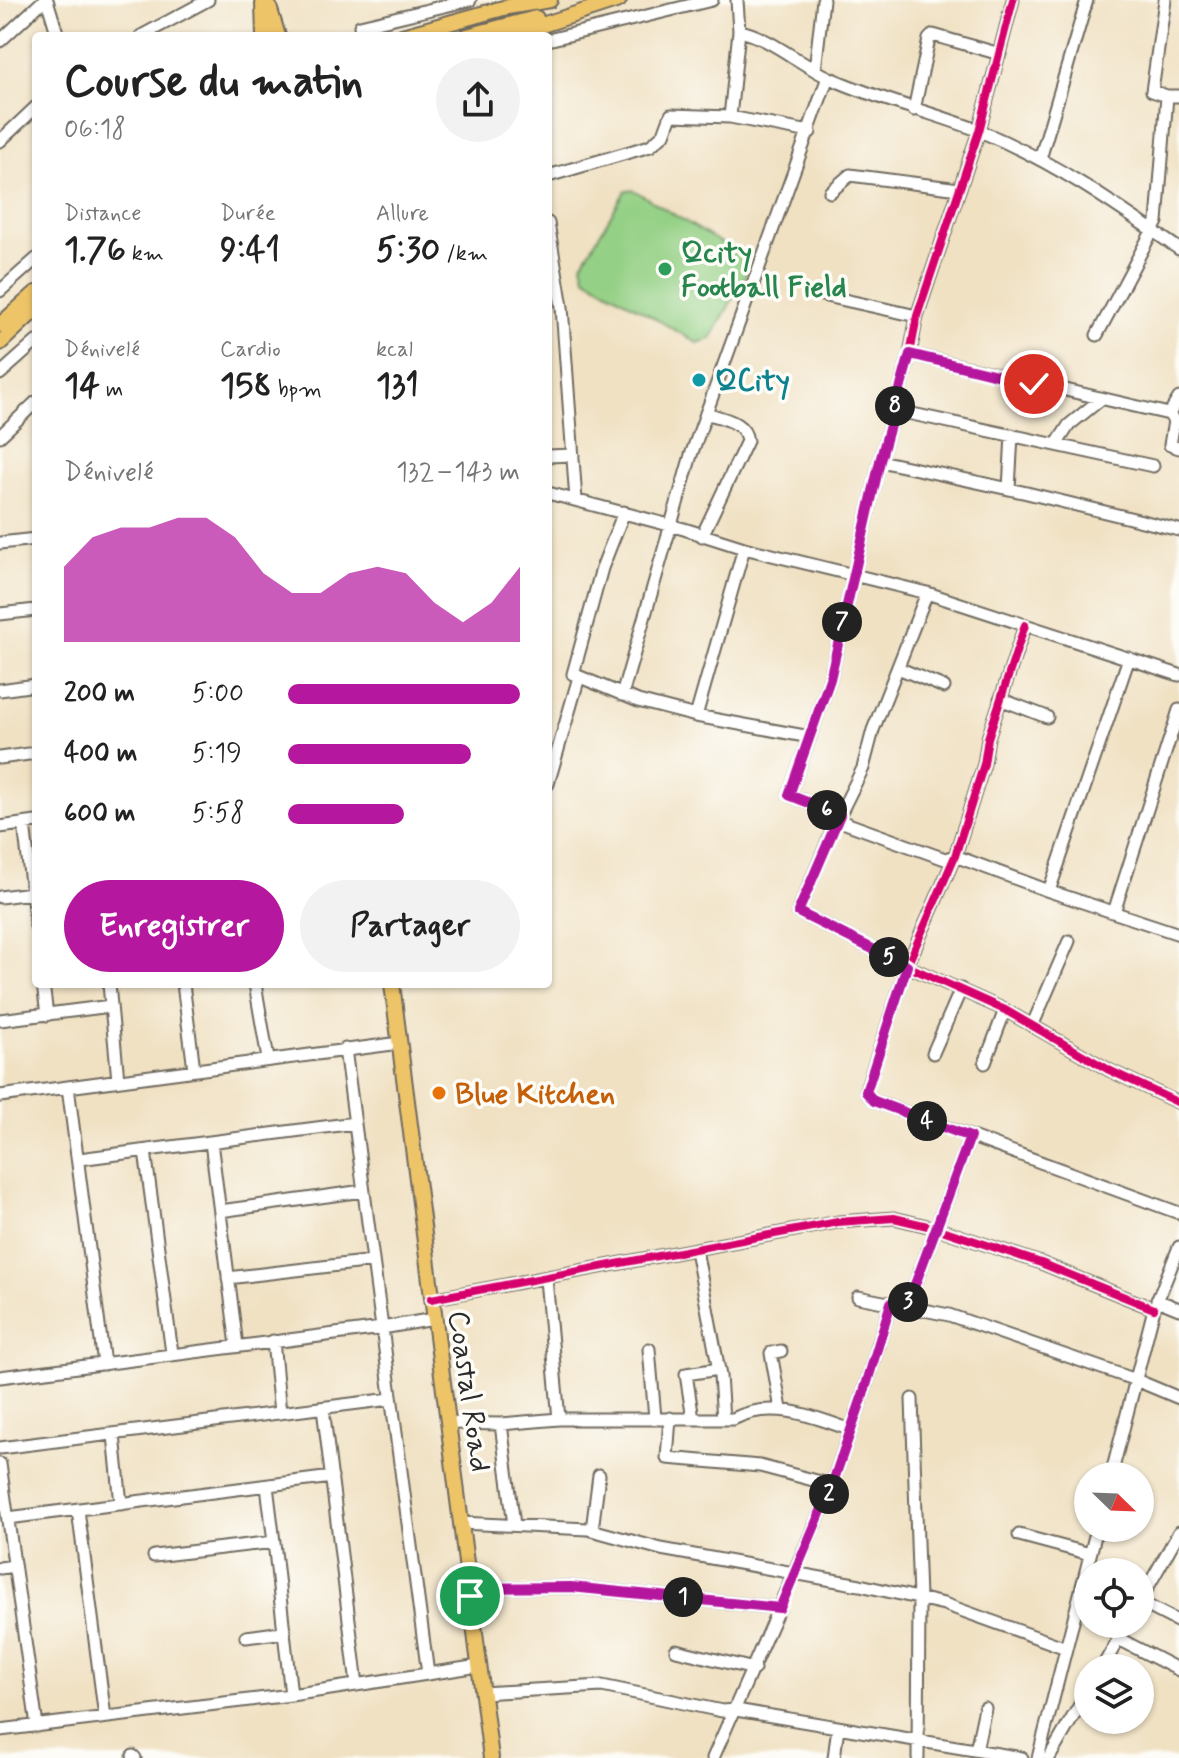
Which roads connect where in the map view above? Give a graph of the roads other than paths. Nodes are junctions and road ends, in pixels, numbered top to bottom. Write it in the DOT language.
graph roads {
  1 [pos="45,0"];
  2 [pos="208,0"];
  3 [pos="265,0"];
  4 [pos="470,0"];
  5 [pos="550,0"];
  6 [pos="560,0"];
  7 [pos="619,0"];
  8 [pos="712,0"];
  9 [pos="737,0"];
  10 [pos="823,0"];
  11 [pos="1013,0"];
  12 [pos="1087,0"];
  13 [pos="1165,0"];
  14 [pos="450,3"];
  15 [pos="572,13"];
  16 [pos="362,31"];
  17 [pos="739,31"];
  18 [pos="57,32"];
  19 [pos="148,32"];
  20 [pos="274,32"];
  21 [pos="416,32"];
  22 [pos="439,32"];
  23 [pos="482,32"];
  24 [pos="519,32"];
  25 [pos="552,39"];
  26 [pos="0,41"];
  27 [pos="1000,54"];
  28 [pos="815,70"];
  29 [pos="828,77"];
  30 [pos="1173,96"];
  31 [pos="914,110"];
  32 [pos="32,111"];
  33 [pos="730,117"];
  34 [pos="979,131"];
  35 [pos="810,132"];
  36 [pos="0,141"];
  37 [pos="1040,159"];
  38 [pos="552,175"];
  39 [pos="959,189"];
  40 [pos="830,192"];
  41 [pos="552,230"];
  42 [pos="1154,232"];
  43 [pos="1179,249"];
  44 [pos="32,263"];
  45 [pos="0,291"];
  46 [pos="817,294"];
  47 [pos="32,297"];
  48 [pos="32,313"];
  49 [pos="917,316"];
  50 [pos="0,325"];
  51 [pos="1097,335"];
  52 [pos="0,343"];
  53 [pos="32,346"];
  54 [pos="910,354"];
  55 [pos="0,374"];
  56 [pos="1179,398"];
  57 [pos="1101,399"];
  58 [pos="32,406"];
  59 [pos="894,410"];
  60 [pos="706,413"];
  61 [pos="1169,414"];
  62 [pos="1012,435"];
  63 [pos="0,436"];
  64 [pos="1056,445"];
  65 [pos="1179,448"];
  66 [pos="573,455"];
  67 [pos="552,456"];
  68 [pos="880,461"];
  69 [pos="1153,466"];
  70 [pos="1009,489"];
  71 [pos="552,494"];
  72 [pos="576,500"];
  73 [pos="624,512"];
  74 [pos="670,525"];
  75 [pos="1179,530"];
  76 [pos="702,536"];
  77 [pos="32,539"];
  78 [pos="0,543"];
  79 [pos="744,548"];
  80 [pos="853,574"];
  81 [pos="927,593"];
  82 [pos="32,610"];
  83 [pos="0,614"];
  84 [pos="1025,625"];
  85 [pos="1129,658"];
  86 [pos="898,668"];
  87 [pos="1179,675"];
  88 [pos="579,677"];
  89 [pos="32,686"];
  90 [pos="944,687"];
  91 [pos="0,690"];
  92 [pos="622,695"];
  93 [pos="1000,699"];
  94 [pos="1179,710"];
  95 [pos="696,716"];
  96 [pos="1047,717"];
  97 [pos="810,737"];
  98 [pos="32,754"];
  99 [pos="0,758"];
  100 [pos="552,770"];
  101 [pos="839,818"];
  102 [pos="30,823"];
  103 [pos="0,827"];
  104 [pos="955,856"];
  105 [pos="1049,891"];
  106 [pos="32,893"];
  107 [pos="0,897"];
  108 [pos="1114,912"];
  109 [pos="1179,934"];
  110 [pos="1069,941"];
  111 [pos="907,966"];
  112 [pos="44,988"];
  113 [pos="109,988"];
  114 [pos="184,988"];
  115 [pos="256,988"];
  116 [pos="393,988"];
  117 [pos="961,989"];
  118 [pos="111,1006"];
  119 [pos="1005,1010"];
  120 [pos="47,1015"];
  121 [pos="0,1020"];
  122 [pos="1033,1024"];
  123 [pos="400,1043"];
  124 [pos="345,1049"];
  125 [pos="933,1053"];
  126 [pos="268,1059"];
  127 [pos="985,1063"];
  128 [pos="194,1069"];
  129 [pos="118,1080"];
  130 [pos="68,1087"];
  131 [pos="0,1096"];
  132 [pos="1178,1098"];
  133 [pos="355,1123"];
  134 [pos="970,1137"];
  135 [pos="211,1142"];
  136 [pos="145,1151"];
  137 [pos="79,1159"];
  138 [pos="363,1191"];
  139 [pos="220,1211"];
  140 [pos="1179,1213"];
  141 [pos="936,1228"];
  142 [pos="1179,1247"];
  143 [pos="696,1250"];
  144 [pos="373,1261"];
  145 [pos="228,1278"];
  146 [pos="546,1279"];
  147 [pos="858,1297"];
  148 [pos="431,1299"];
  149 [pos="891,1303"];
  150 [pos="1156,1304"];
  151 [pos="907,1306"];
  152 [pos="1179,1309"];
  153 [pos="434,1319"];
  154 [pos="382,1328"];
  155 [pos="273,1341"];
  156 [pos="237,1346"];
  157 [pos="649,1349"];
  158 [pos="781,1351"];
  159 [pos="172,1353"];
  160 [pos="104,1364"];
  161 [pos="719,1369"];
  162 [pos="0,1377"];
  163 [pos="1136,1380"];
  164 [pos="1179,1398"];
  165 [pos="391,1399"];
  166 [pos="912,1399"];
  167 [pos="323,1408"];
  168 [pos="781,1409"];
  169 [pos="280,1413"];
  170 [pos="655,1418"];
  171 [pos="670,1418"];
  172 [pos="559,1419"];
  173 [pos="693,1419"];
  174 [pos="723,1419"];
  175 [pos="450,1423"];
  176 [pos="501,1424"];
  177 [pos="851,1430"];
  178 [pos="114,1435"];
  179 [pos="0,1448"];
  180 [pos="1115,1462"];
  181 [pos="0,1464"];
  182 [pos="599,1475"];
  183 [pos="332,1477"];
  184 [pos="832,1485"];
  185 [pos="267,1486"];
  186 [pos="121,1504"];
  187 [pos="78,1510"];
  188 [pos="8,1518"];
  189 [pos="460,1523"];
  190 [pos="514,1525"];
  191 [pos="592,1530"];
  192 [pos="1179,1532"];
  193 [pos="1019,1535"];
  194 [pos="274,1542"];
  195 [pos="1093,1542"];
  196 [pos="1174,1550"];
  197 [pos="1090,1554"];
  198 [pos="154,1556"];
  199 [pos="14,1566"];
  200 [pos="0,1568"];
  201 [pos="795,1573"];
  202 [pos="1154,1581"];
  203 [pos="469,1588"];
  204 [pos="919,1598"];
  205 [pos="780,1608"];
  206 [pos="1154,1609"];
  207 [pos="1179,1622"];
  208 [pos="284,1632"];
  209 [pos="246,1637"];
  210 [pos="1119,1639"];
  211 [pos="1066,1648"];
  212 [pos="676,1650"];
  213 [pos="1110,1654"];
  214 [pos="479,1666"];
  215 [pos="754,1669"];
  216 [pos="1179,1670"];
  217 [pos="428,1674"];
  218 [pos="357,1685"];
  219 [pos="482,1693"];
  220 [pos="291,1695"];
  221 [pos="985,1708"];
  222 [pos="736,1710"];
  223 [pos="1074,1715"];
  224 [pos="105,1717"];
  225 [pos="37,1726"];
  226 [pos="838,1727"];
  227 [pos="0,1730"];
  228 [pos="918,1740"];
  229 [pos="976,1750"];
  230 [pos="491,1758"];
  231 [pos="713,1758"];
  232 [pos="834,1758"];
  233 [pos="918,1758"];
  234 [pos="1022,1758"];
  235 [pos="1038,1758"];
  236 [pos="1049,1758"];
  1 -- 18 [label="street"];
  1 -- 26 [label="street"];
  2 -- 19 [label="street"];
  3 -- 20 [label="main road"];
  4 -- 14 [label="street"];
  5 -- 21 [label="main road"];
  6 -- 22 [label="main road"];
  7 -- 15 [label="main road"];
  8 -- 25 [label="street"];
  9 -- 17 [label="street"];
  10 -- 28 [label="street"];
  11 -- 27 [label="street"];
  12 -- 37 [label="street"];
  13 -- 30 [label="street"];
  14 -- 16 [label="street"];
  15 -- 23 [label="main road"];
  15 -- 24 [label="main road"];
  17 -- 28 [label="street"];
  17 -- 33 [label="street"];
  27 -- 31 [label="street"];
  27 -- 34 [label="street"];
  28 -- 29 [label="street"];
  29 -- 31 [label="street"];
  29 -- 35 [label="street"];
  30 -- 42 [label="street"];
  31 -- 34 [label="street"];
  32 -- 36 [label="street"];
  33 -- 35 [label="street"];
  33 -- 38 [label="street"];
  34 -- 37 [label="street"];
  34 -- 39 [label="street"];
  35 -- 60 [label="street"];
  37 -- 42 [label="street"];
  39 -- 40 [label="street"];
  39 -- 49 [label="street"];
  41 -- 66 [label="street"];
  42 -- 43 [label="street"];
  42 -- 51 [label="street"];
  44 -- 45 [label="street"];
  46 -- 49 [label="street"];
  47 -- 50 [label="main road"];
  48 -- 52 [label="main road"];
  49 -- 54 [label="street"];
  53 -- 55 [label="street"];
  54 -- 57 [label="street"];
  54 -- 59 [label="street"];
  56 -- 61 [label="street"];
  57 -- 61 [label="street"];
  57 -- 64 [label="street"];
  58 -- 63 [label="street"];
  59 -- 62 [label="street"];
  59 -- 68 [label="street"];
  60 -- 74 [label="street"];
  60 -- 76 [label="street"];
  61 -- 65 [label="street"];
  62 -- 64 [label="street"];
  62 -- 70 [label="street"];
  64 -- 69 [label="street"];
  66 -- 67 [label="street"];
  66 -- 72 [label="street"];
  68 -- 70 [label="street"];
  68 -- 80 [label="street"];
  70 -- 75 [label="street"];
  71 -- 72 [label="street"];
  72 -- 73 [label="street"];
  73 -- 74 [label="street"];
  73 -- 88 [label="street"];
  74 -- 76 [label="street"];
  74 -- 92 [label="street"];
  76 -- 79 [label="street"];
  77 -- 78 [label="street"];
  79 -- 80 [label="street"];
  79 -- 95 [label="street"];
  80 -- 81 [label="street"];
  80 -- 97 [label="street"];
  81 -- 84 [label="street"];
  81 -- 86 [label="street"];
  82 -- 83 [label="street"];
  84 -- 85 [label="street"];
  84 -- 93 [label="street"];
  85 -- 87 [label="street"];
  85 -- 105 [label="street"];
  86 -- 90 [label="street"];
  86 -- 101 [label="street"];
  88 -- 92 [label="street"];
  88 -- 100 [label="street"];
  89 -- 91 [label="street"];
  92 -- 95 [label="street"];
  93 -- 96 [label="street"];
  93 -- 104 [label="street"];
  94 -- 108 [label="street"];
  95 -- 97 [label="street"];
  97 -- 101 [label="street"];
  98 -- 99 [label="street"];
  101 -- 104 [label="street"];
  101 -- 111 [label="street"];
  102 -- 103 [label="street"];
  102 -- 106 [label="street"];
  104 -- 105 [label="street"];
  104 -- 111 [label="street"];
  105 -- 108 [label="street"];
  106 -- 107 [label="street"];
  108 -- 109 [label="street"];
  110 -- 122 [label="street"];
  111 -- 117 [label="street"];
  111 -- 134 [label="street"];
  112 -- 120 [label="street"];
  113 -- 118 [label="street"];
  114 -- 128 [label="street"];
  115 -- 126 [label="street"];
  116 -- 123 [label="main road, Coastal Road"];
  117 -- 119 [label="street"];
  117 -- 125 [label="street"];
  118 -- 120 [label="street"];
  118 -- 129 [label="street"];
  119 -- 122 [label="street"];
  119 -- 127 [label="street"];
  120 -- 121 [label="street"];
  122 -- 132 [label="street"];
  123 -- 124 [label="street"];
  123 -- 148 [label="main road, Coastal Road"];
  124 -- 126 [label="street"];
  124 -- 133 [label="street"];
  126 -- 128 [label="street"];
  128 -- 129 [label="street"];
  129 -- 130 [label="street"];
  130 -- 131 [label="street"];
  130 -- 137 [label="street"];
  133 -- 135 [label="street"];
  133 -- 138 [label="street"];
  134 -- 140 [label="street"];
  134 -- 141 [label="street"];
  135 -- 136 [label="street"];
  135 -- 139 [label="street"];
  136 -- 137 [label="street"];
  136 -- 159 [label="street"];
  137 -- 160 [label="street"];
  138 -- 139 [label="street"];
  138 -- 144 [label="street"];
  139 -- 145 [label="street"];
  141 -- 143 [label="street"];
  141 -- 150 [label="street"];
  141 -- 151 [label="street"];
  142 -- 150 [label="street"];
  143 -- 146 [label="street"];
  143 -- 161 [label="street"];
  144 -- 145 [label="street"];
  144 -- 154 [label="street"];
  145 -- 156 [label="street"];
  146 -- 148 [label="street"];
  146 -- 172 [label="street"];
  147 -- 149 [label="street"];
  148 -- 153 [label="main road, Coastal Road"];
  149 -- 151 [label="street"];
  149 -- 177 [label="street"];
  150 -- 152 [label="street"];
  150 -- 163 [label="street"];
  151 -- 163 [label="street"];
  153 -- 154 [label="street"];
  153 -- 175 [label="main road, Coastal Road"];
  154 -- 155 [label="street"];
  154 -- 165 [label="street"];
  155 -- 156 [label="street"];
  155 -- 169 [label="street"];
  156 -- 159 [label="street"];
  157 -- 170 [label="street"];
  158 -- 168 [label="street"];
  159 -- 160 [label="street"];
  160 -- 162 [label="street"];
  161 -- 173 [label="street"];
  161 -- 174 [label="street"];
  163 -- 164 [label="street"];
  163 -- 180 [label="street"];
  165 -- 167 [label="street"];
  165 -- 217 [label="street"];
  166 -- 204 [label="street"];
  167 -- 169 [label="street"];
  167 -- 183 [label="street"];
  168 -- 174 [label="street"];
  168 -- 177 [label="street"];
  169 -- 178 [label="street"];
  170 -- 171 [label="street"];
  170 -- 172 [label="street"];
  171 -- 173 [label="street"];
  171 -- 184 [label="street"];
  172 -- 176 [label="street"];
  173 -- 174 [label="street"];
  175 -- 176 [label="street"];
  175 -- 189 [label="main road, Coastal Road"];
  176 -- 190 [label="street"];
  177 -- 184 [label="street"];
  178 -- 179 [label="street"];
  178 -- 186 [label="street"];
  181 -- 188 [label="street"];
  182 -- 191 [label="street"];
  183 -- 185 [label="street"];
  183 -- 218 [label="street"];
  184 -- 201 [label="street"];
  185 -- 186 [label="street"];
  185 -- 194 [label="street"];
  186 -- 187 [label="street"];
  187 -- 188 [label="street"];
  187 -- 224 [label="street"];
  188 -- 199 [label="street"];
  189 -- 190 [label="street"];
  189 -- 203 [label="main road, Coastal Road"];
  190 -- 191 [label="street"];
  191 -- 201 [label="street"];
  192 -- 196 [label="street"];
  193 -- 197 [label="street"];
  194 -- 198 [label="street"];
  194 -- 208 [label="street"];
  195 -- 197 [label="street"];
  196 -- 202 [label="street"];
  197 -- 211 [label="street"];
  199 -- 200 [label="street"];
  199 -- 225 [label="street"];
  201 -- 204 [label="street"];
  201 -- 205 [label="street"];
  203 -- 205 [label="street"];
  203 -- 214 [label="main road, Coastal Road"];
  204 -- 211 [label="street"];
  204 -- 228 [label="street"];
  205 -- 215 [label="street"];
  206 -- 207 [label="street"];
  208 -- 209 [label="street"];
  208 -- 220 [label="street"];
  210 -- 213 [label="street"];
  210 -- 216 [label="street"];
  211 -- 235 [label="street"];
  212 -- 215 [label="street"];
  214 -- 217 [label="street"];
  214 -- 219 [label="main road, Coastal Road"];
  215 -- 222 [label="street"];
  217 -- 218 [label="street"];
  218 -- 220 [label="street"];
  219 -- 222 [label="street"];
  219 -- 230 [label="main road, Coastal Road"];
  220 -- 224 [label="street"];
  221 -- 229 [label="street"];
  222 -- 226 [label="street"];
  222 -- 231 [label="street"];
  223 -- 236 [label="street"];
  224 -- 225 [label="street"];
  225 -- 227 [label="street"];
  226 -- 228 [label="street"];
  226 -- 232 [label="street"];
  228 -- 229 [label="street"];
  228 -- 233 [label="street"];
  229 -- 234 [label="street"];
}
